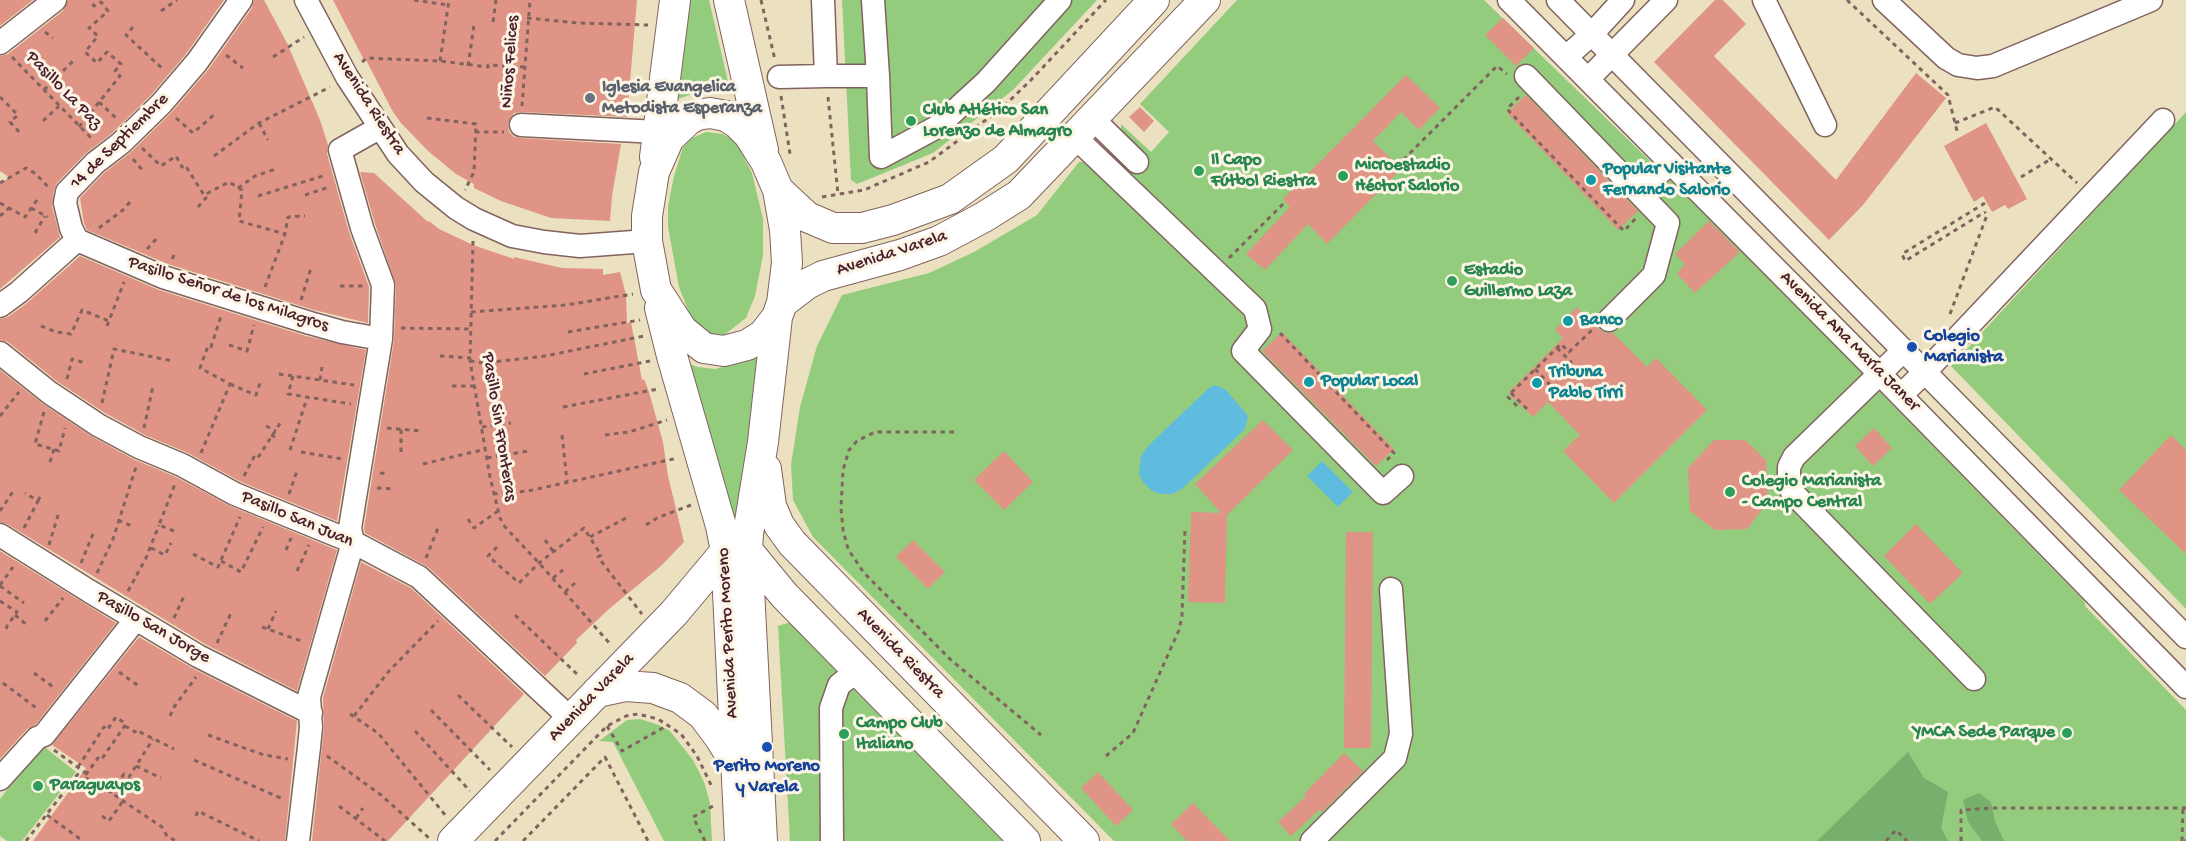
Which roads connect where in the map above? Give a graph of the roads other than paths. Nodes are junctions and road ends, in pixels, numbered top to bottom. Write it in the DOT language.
graph roads {
  1 [pos="55,0"];
  2 [pos="241,0"];
  3 [pos="306,0"];
  4 [pos="729,0"];
  5 [pos="823,0"];
  6 [pos="873,0"];
  7 [pos="1060,0"];
  8 [pos="1154,0"];
  9 [pos="1205,0"];
  10 [pos="1509,0"];
  11 [pos="1558,0"];
  12 [pos="1623,0"];
  13 [pos="1666,0"];
  14 [pos="1764,0"];
  15 [pos="1884,0"];
  16 [pos="2151,0"];
  17 [pos="673,13"];
  18 [pos="1592,34"];
  19 [pos="4,48"];
  20 [pos="1612,54"];
  21 [pos="1566,57"];
  22 [pos="826,76"];
  23 [pos="878,76"];
  24 [pos="779,77"];
  25 [pos="1588,79"];
  26 [pos="1523,86"];
  27 [pos="2163,120"];
  28 [pos="521,125"];
  29 [pos="1825,125"];
  30 [pos="379,128"];
  31 [pos="1084,129"];
  32 [pos="658,132"];
  33 [pos="779,162"];
  34 [pos="1137,162"];
  35 [pos="1671,162"];
  36 [pos="654,172"];
  37 [pos="778,190"];
  38 [pos="1638,191"];
  39 [pos="1776,220"];
  40 [pos="1745,237"];
  41 [pos="79,241"];
  42 [pos="647,241"];
  43 [pos="0,306"];
  44 [pos="779,310"];
  45 [pos="1609,320"];
  46 [pos="382,333"];
  47 [pos="667,336"];
  48 [pos="1904,350"];
  49 [pos="0,352"];
  50 [pos="1925,372"];
  51 [pos="1879,373"];
  52 [pos="1901,395"];
  53 [pos="763,442"];
  54 [pos="1402,476"];
  55 [pos="7,540"];
  56 [pos="353,542"];
  57 [pos="736,550"];
  58 [pos="1392,589"];
  59 [pos="784,595"];
  60 [pos="751,611"];
  61 [pos="127,614"];
  62 [pos="2186,637"];
  63 [pos="858,670"];
  64 [pos="1974,679"];
  65 [pos="2186,687"];
  66 [pos="584,705"];
  67 [pos="310,713"];
  68 [pos="736,765"];
  69 [pos="1021,778"];
  70 [pos="0,779"];
  71 [pos="992,807"];
  72 [pos="449,839"];
  73 [pos="298,841"];
  74 [pos="740,841"];
  75 [pos="762,841"];
  76 [pos="832,841"];
  77 [pos="1025,841"];
  78 [pos="1084,841"];
  79 [pos="1312,841"];
  1 -- 19 [label="street"];
  2 -- 41 [label="street, 14 de Septiembre"];
  3 -- 30 [label="street, Avenida Riestra"];
  4 -- 33 [label="main road"];
  5 -- 22 [label="street"];
  6 -- 23 [label="street"];
  7 -- 23 [label="street"];
  8 -- 37 [label="main road, Avenida Varela"];
  9 -- 31 [label="main road, Avenida Varela"];
  10 -- 21 [label="street, Avenida Ana María Janer"];
  11 -- 18 [label="street, Avenida Ana María Janer"];
  12 -- 18 [label="street"];
  13 -- 20 [label="street"];
  14 -- 29 [label="street"];
  15 -- 16 [label="street"];
  17 -- 32 [label="main road"];
  18 -- 20 [label="street, Avenida Ana María Janer"];
  18 -- 21 [label="street"];
  20 -- 25 [label="street"];
  20 -- 39 [label="street, Avenida Ana María Janer"];
  21 -- 25 [label="street, Avenida Ana María Janer"];
  22 -- 23 [label="street"];
  22 -- 24 [label="street"];
  25 -- 35 [label="street, Avenida Ana María Janer"];
  26 -- 38 [label="street"];
  27 -- 50 [label="street"];
  28 -- 32 [label="street"];
  30 -- 42 [label="street, Avenida Riestra"];
  30 -- 46 [label="street"];
  31 -- 34 [label="street"];
  31 -- 44 [label="main road, Avenida Varela"];
  31 -- 54 [label="street"];
  32 -- 36 [label="main road"];
  33 -- 36 [label="main road"];
  33 -- 37 [label="main road"];
  35 -- 38 [label="street"];
  35 -- 40 [label="street, Avenida Ana María Janer"];
  36 -- 42 [label="main road, Avenida Perito Moreno"];
  37 -- 44 [label="main road, Avenida Perito Moreno"];
  38 -- 45 [label="street"];
  39 -- 40 [label="street"];
  39 -- 48 [label="street, Avenida Ana María Janer"];
  40 -- 51 [label="street, Avenida Ana María Janer"];
  41 -- 43 [label="street"];
  41 -- 46 [label="street, Pasillo Señor de los Milagros"];
  42 -- 47 [label="main road, Avenida Perito Moreno"];
  44 -- 47 [label="main road, Avenida Varela"];
  44 -- 53 [label="main road, Avenida Perito Moreno"];
  46 -- 56 [label="street"];
  47 -- 57 [label="main road, Avenida Perito Moreno"];
  48 -- 50 [label="street, Avenida Ana María Janer"];
  48 -- 51 [label="street"];
  49 -- 56 [label="street, Pasillo San Juan"];
  50 -- 52 [label="street"];
  50 -- 62 [label="street, Avenida Ana María Janer"];
  51 -- 52 [label="street, Avenida Ana María Janer"];
  51 -- 64 [label="street"];
  52 -- 65 [label="street, Avenida Ana María Janer"];
  53 -- 57 [label="main road, Avenida Perito Moreno"];
  53 -- 69 [label="main road, Avenida Riestra"];
  55 -- 61 [label="street, Pasillo San Jorge"];
  56 -- 66 [label="street, Pasillo San Juan"];
  56 -- 67 [label="street"];
  57 -- 59 [label="main road"];
  57 -- 60 [label="main road, Avenida Perito Moreno"];
  57 -- 66 [label="main road, Avenida Varela"];
  57 -- 68 [label="main road, Avenida Perito Moreno"];
  58 -- 79 [label="street"];
  59 -- 60 [label="main road"];
  59 -- 63 [label="main road"];
  60 -- 75 [label="main road, Avenida Perito Moreno"];
  61 -- 67 [label="street, Pasillo San Jorge"];
  61 -- 70 [label="street"];
  63 -- 71 [label="main road"];
  63 -- 76 [label="street"];
  66 -- 68 [label="main road"];
  66 -- 72 [label="main road, Avenida Varela"];
  67 -- 73 [label="street"];
  68 -- 74 [label="main road, Avenida Perito Moreno"];
  69 -- 71 [label="main road"];
  69 -- 78 [label="main road, Avenida Riestra"];
  71 -- 77 [label="main road"];
}
